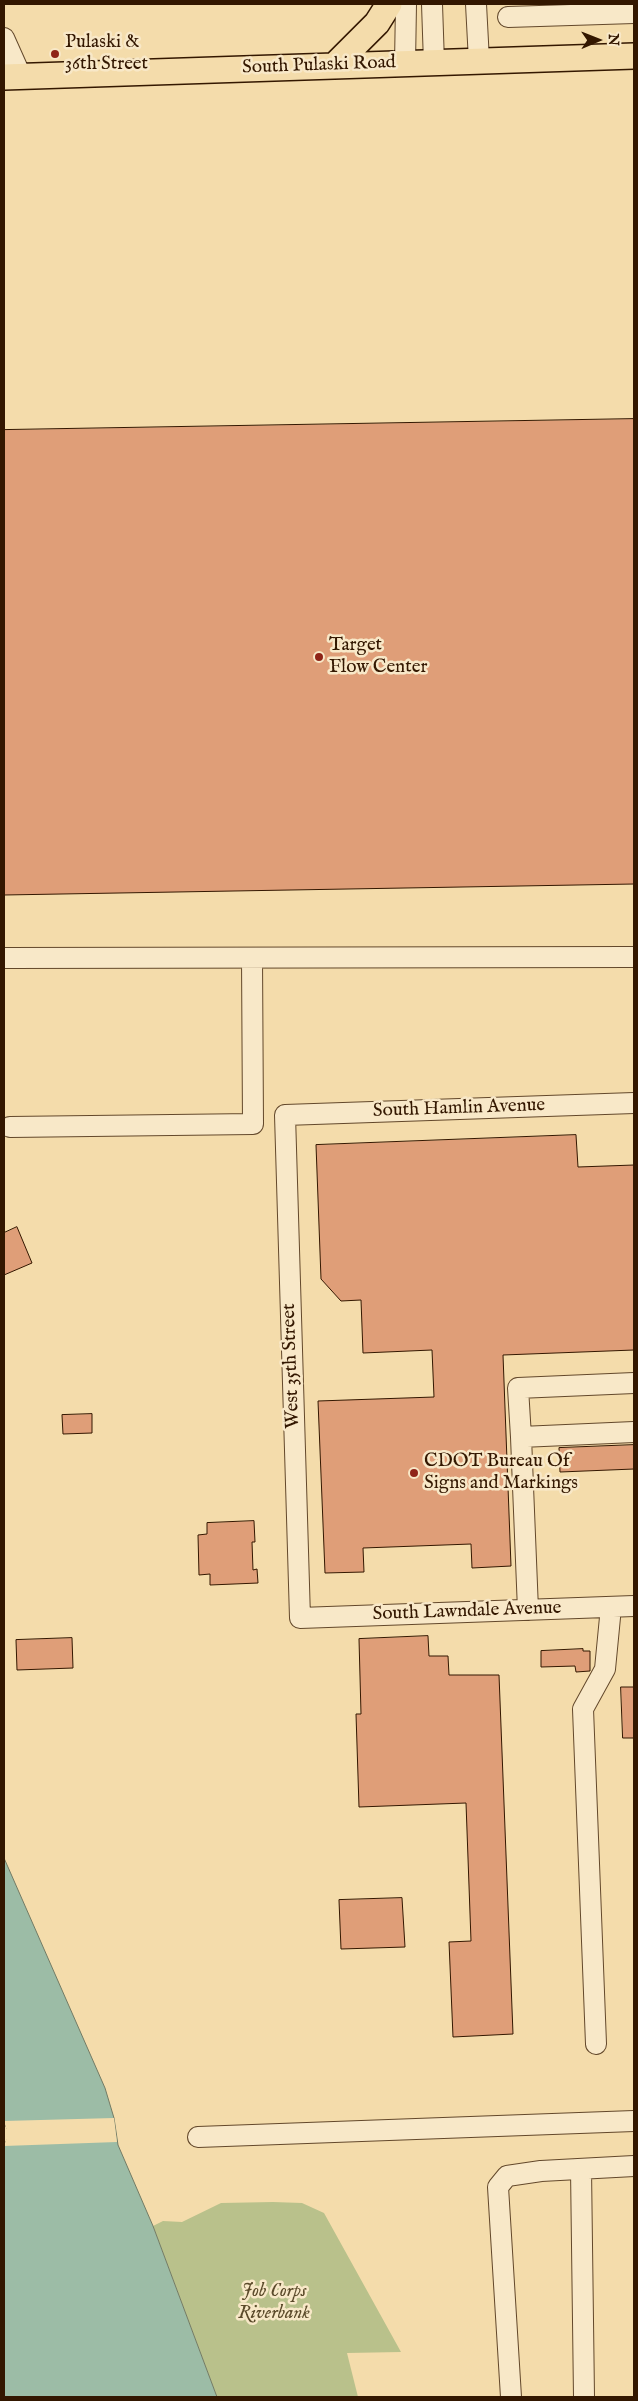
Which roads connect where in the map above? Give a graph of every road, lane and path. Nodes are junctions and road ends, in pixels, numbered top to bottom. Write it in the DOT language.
graph roads {
  1 [pos="389,4"];
  2 [pos="406,4"];
  3 [pos="432,4"];
  4 [pos="476,4"];
  5 [pos="634,13"];
  6 [pos="508,18"];
  7 [pos="4,38"];
  8 [pos="634,56"];
  9 [pos="478,61"];
  10 [pos="434,63"];
  11 [pos="404,64"];
  12 [pos="334,66"];
  13 [pos="12,76"];
  14 [pos="634,957"];
  15 [pos="4,958"];
  16 [pos="252,958"];
  17 [pos="634,1102"];
  18 [pos="285,1115"];
  19 [pos="10,1127"];
  20 [pos="634,1383"];
  21 [pos="634,1432"];
  22 [pos="521,1438"];
  23 [pos="634,1606"];
  24 [pos="611,1607"];
  25 [pos="528,1610"];
  26 [pos="300,1618"];
  27 [pos="596,2044"];
  28 [pos="634,2121"];
  29 [pos="198,2137"];
  30 [pos="634,2166"];
  31 [pos="581,2169"];
  32 [pos="511,2397"];
  33 [pos="584,2397"];
  1 -- 12 [label="main road"];
  2 -- 11 [label="street"];
  3 -- 10 [label="street"];
  4 -- 9 [label="street"];
  5 -- 6 [label="street"];
  7 -- 13 [label="street"];
  8 -- 9 [label="main road, South Pulaski Road"];
  9 -- 10 [label="main road, South Pulaski Road"];
  10 -- 11 [label="main road, South Pulaski Road"];
  11 -- 12 [label="main road, South Pulaski Road"];
  12 -- 13 [label="main road, South Pulaski Road"];
  14 -- 16 [label="street"];
  15 -- 16 [label="street"];
  16 -- 19 [label="street"];
  17 -- 18 [label="street, South Hamlin Avenue"];
  18 -- 26 [label="street, West 35th Street"];
  20 -- 22 [label="street"];
  21 -- 22 [label="street"];
  22 -- 25 [label="street"];
  23 -- 24 [label="street, South Lawndale Avenue"];
  24 -- 25 [label="street, South Lawndale Avenue"];
  24 -- 27 [label="street"];
  25 -- 26 [label="street, South Lawndale Avenue"];
  28 -- 29 [label="street"];
  30 -- 31 [label="street"];
  31 -- 32 [label="street"];
  31 -- 33 [label="street"];
}
